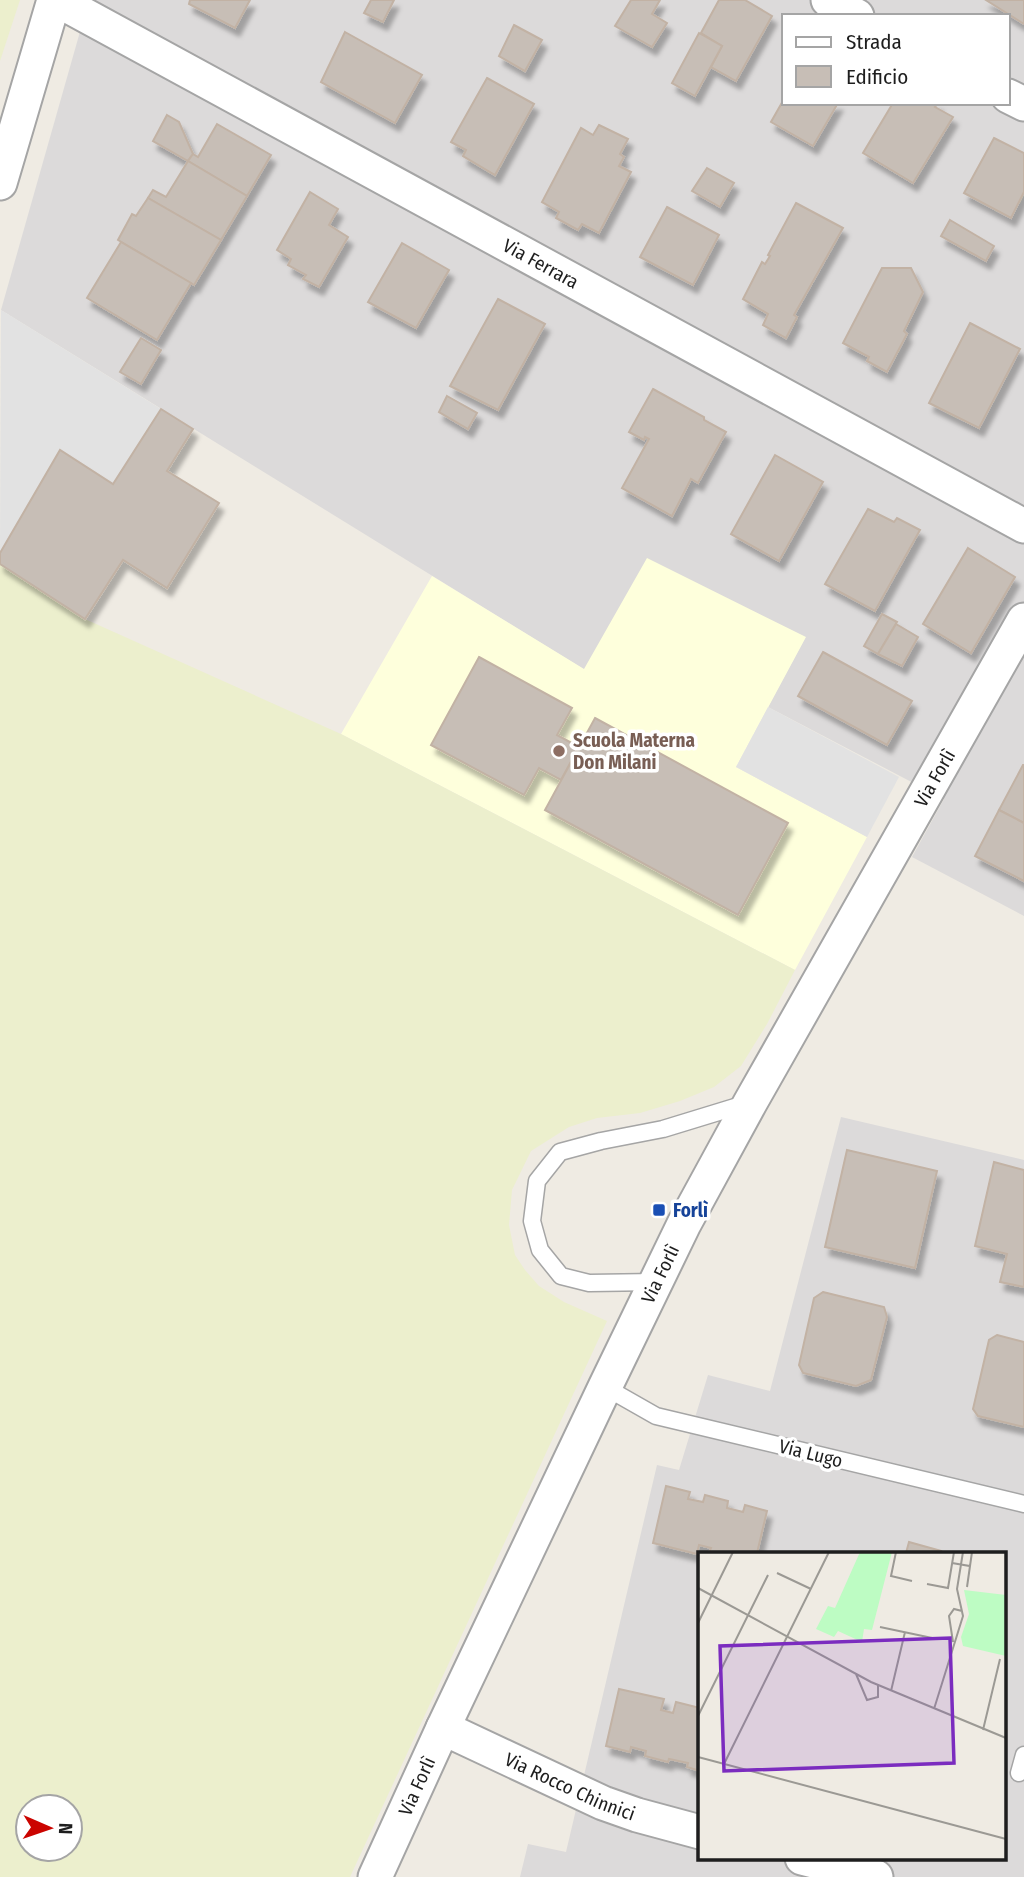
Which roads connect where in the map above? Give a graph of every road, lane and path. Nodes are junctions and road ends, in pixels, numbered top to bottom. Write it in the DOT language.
graph roads {
  1 [pos="56,0"];
  2 [pos="828,0"];
  3 [pos="853,14"];
  4 [pos="0,183"];
  5 [pos="1024,526"];
  6 [pos="1024,620"];
  7 [pos="750,1103"];
  8 [pos="657,1282"];
  9 [pos="605,1387"];
  10 [pos="1024,1504"];
  11 [pos="443,1728"];
  12 [pos="1024,1755"];
  13 [pos="1020,1773"];
  14 [pos="698,1831"];
  15 [pos="810,1860"];
  16 [pos="375,1877"];
  17 [pos="876,1877"];
  1 -- 4 [label="street"];
  1 -- 5 [label="street, Via Ferrara"];
  2 -- 3 [label="street"];
  6 -- 7 [label="street, Via Forlì"];
  7 -- 8 [label="street, Via Forlì"];
  7 -- 8 [label="lane"];
  8 -- 9 [label="street, Via Forlì"];
  9 -- 10 [label="lane, Via Lugo"];
  9 -- 11 [label="street, Via Forlì"];
  11 -- 14 [label="street, Via Rocco Chinnici"];
  11 -- 16 [label="street, Via Forlì"];
  12 -- 13 [label="lane"];
  15 -- 17 [label="street"];
}
